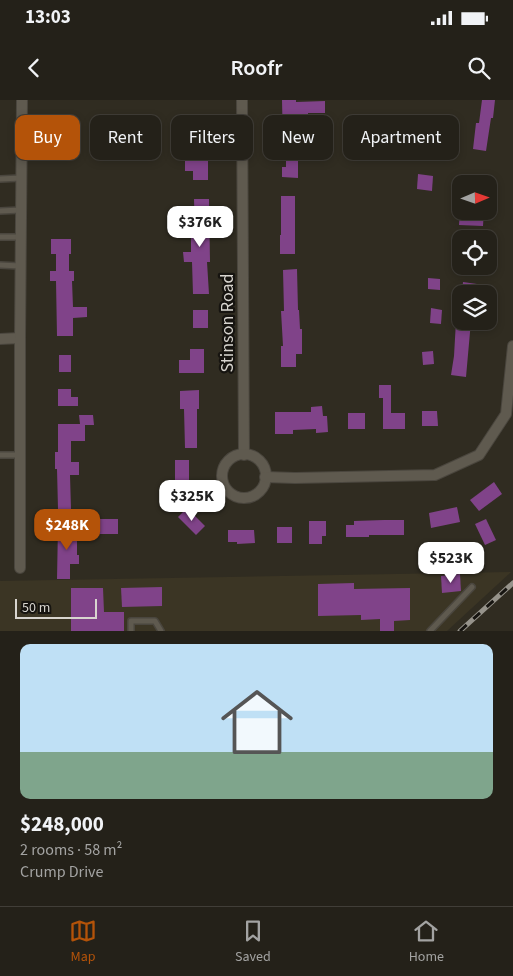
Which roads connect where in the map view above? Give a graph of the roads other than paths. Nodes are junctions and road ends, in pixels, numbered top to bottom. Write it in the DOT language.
graph roads {
  1 [pos="22,100"];
  2 [pos="242,100"];
  3 [pos="21,178"];
  4 [pos="0,179"];
  5 [pos="21,210"];
  6 [pos="0,211"];
  7 [pos="0,237"];
  8 [pos="21,237"];
  9 [pos="0,265"];
  10 [pos="20,266"];
  11 [pos="20,338"];
  12 [pos="0,339"];
  13 [pos="513,346"];
  14 [pos="0,455"];
  15 [pos="20,455"];
  16 [pos="244,455"];
  17 [pos="266,477"];
  18 [pos="20,568"];
  19 [pos="472,587"];
  20 [pos="131,631"];
  21 [pos="161,631"];
  22 [pos="430,631"];
  1 -- 3 [label="street"];
  2 -- 16 [label="street, Stinson Road"];
  3 -- 4 [label="lane"];
  3 -- 5 [label="street"];
  5 -- 6 [label="lane"];
  5 -- 8 [label="street"];
  7 -- 8 [label="lane"];
  8 -- 10 [label="street"];
  9 -- 10 [label="lane"];
  10 -- 11 [label="street"];
  11 -- 12 [label="street"];
  11 -- 15 [label="street"];
  13 -- 17 [label="street"];
  14 -- 15 [label="lane"];
  15 -- 18 [label="street"];
  16 -- 17 [label="street"];
  16 -- 17 [label="street"];
  19 -- 22 [label="lane"];
  20 -- 21 [label="lane"];
}
